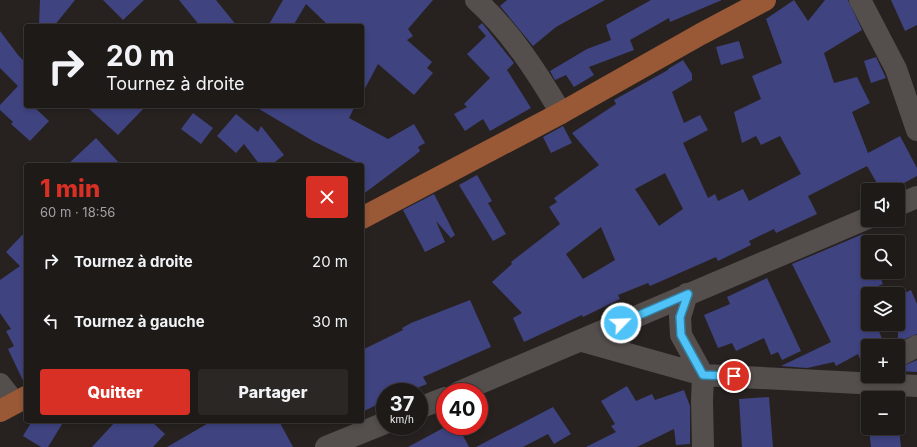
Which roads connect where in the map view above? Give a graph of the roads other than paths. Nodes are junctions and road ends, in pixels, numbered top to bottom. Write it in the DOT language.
graph roads {
  1 [pos="476,0"];
  2 [pos="766,0"];
  3 [pos="860,0"];
  4 [pos="561,113"];
  5 [pos="917,130"];
  6 [pos="917,197"];
  7 [pos="905,202"];
  8 [pos="364,217"];
  9 [pos="861,221"];
  10 [pos="688,294"];
  11 [pos="582,341"];
  12 [pos="917,346"];
  13 [pos="905,352"];
  14 [pos="703,375"];
  15 [pos="861,379"];
  16 [pos="481,383"];
  17 [pos="894,383"];
  18 [pos="0,384"];
  19 [pos="917,386"];
  20 [pos="14,403"];
  21 [pos="376,426"];
  22 [pos="326,447"];
  23 [pos="704,447"];
  1 -- 4 [label="street"];
  2 -- 4 [label="main road"];
  3 -- 5 [label="street"];
  4 -- 8 [label="main road"];
  6 -- 7 [label="street"];
  9 -- 10 [label="street"];
  10 -- 11 [label="street"];
  10 -- 14 [label="street"];
  11 -- 14 [label="street"];
  11 -- 16 [label="street"];
  12 -- 13 [label="street"];
  14 -- 15 [label="street"];
  14 -- 23 [label="street"];
  17 -- 19 [label="street"];
  18 -- 20 [label="street"];
  21 -- 22 [label="street"];
}
